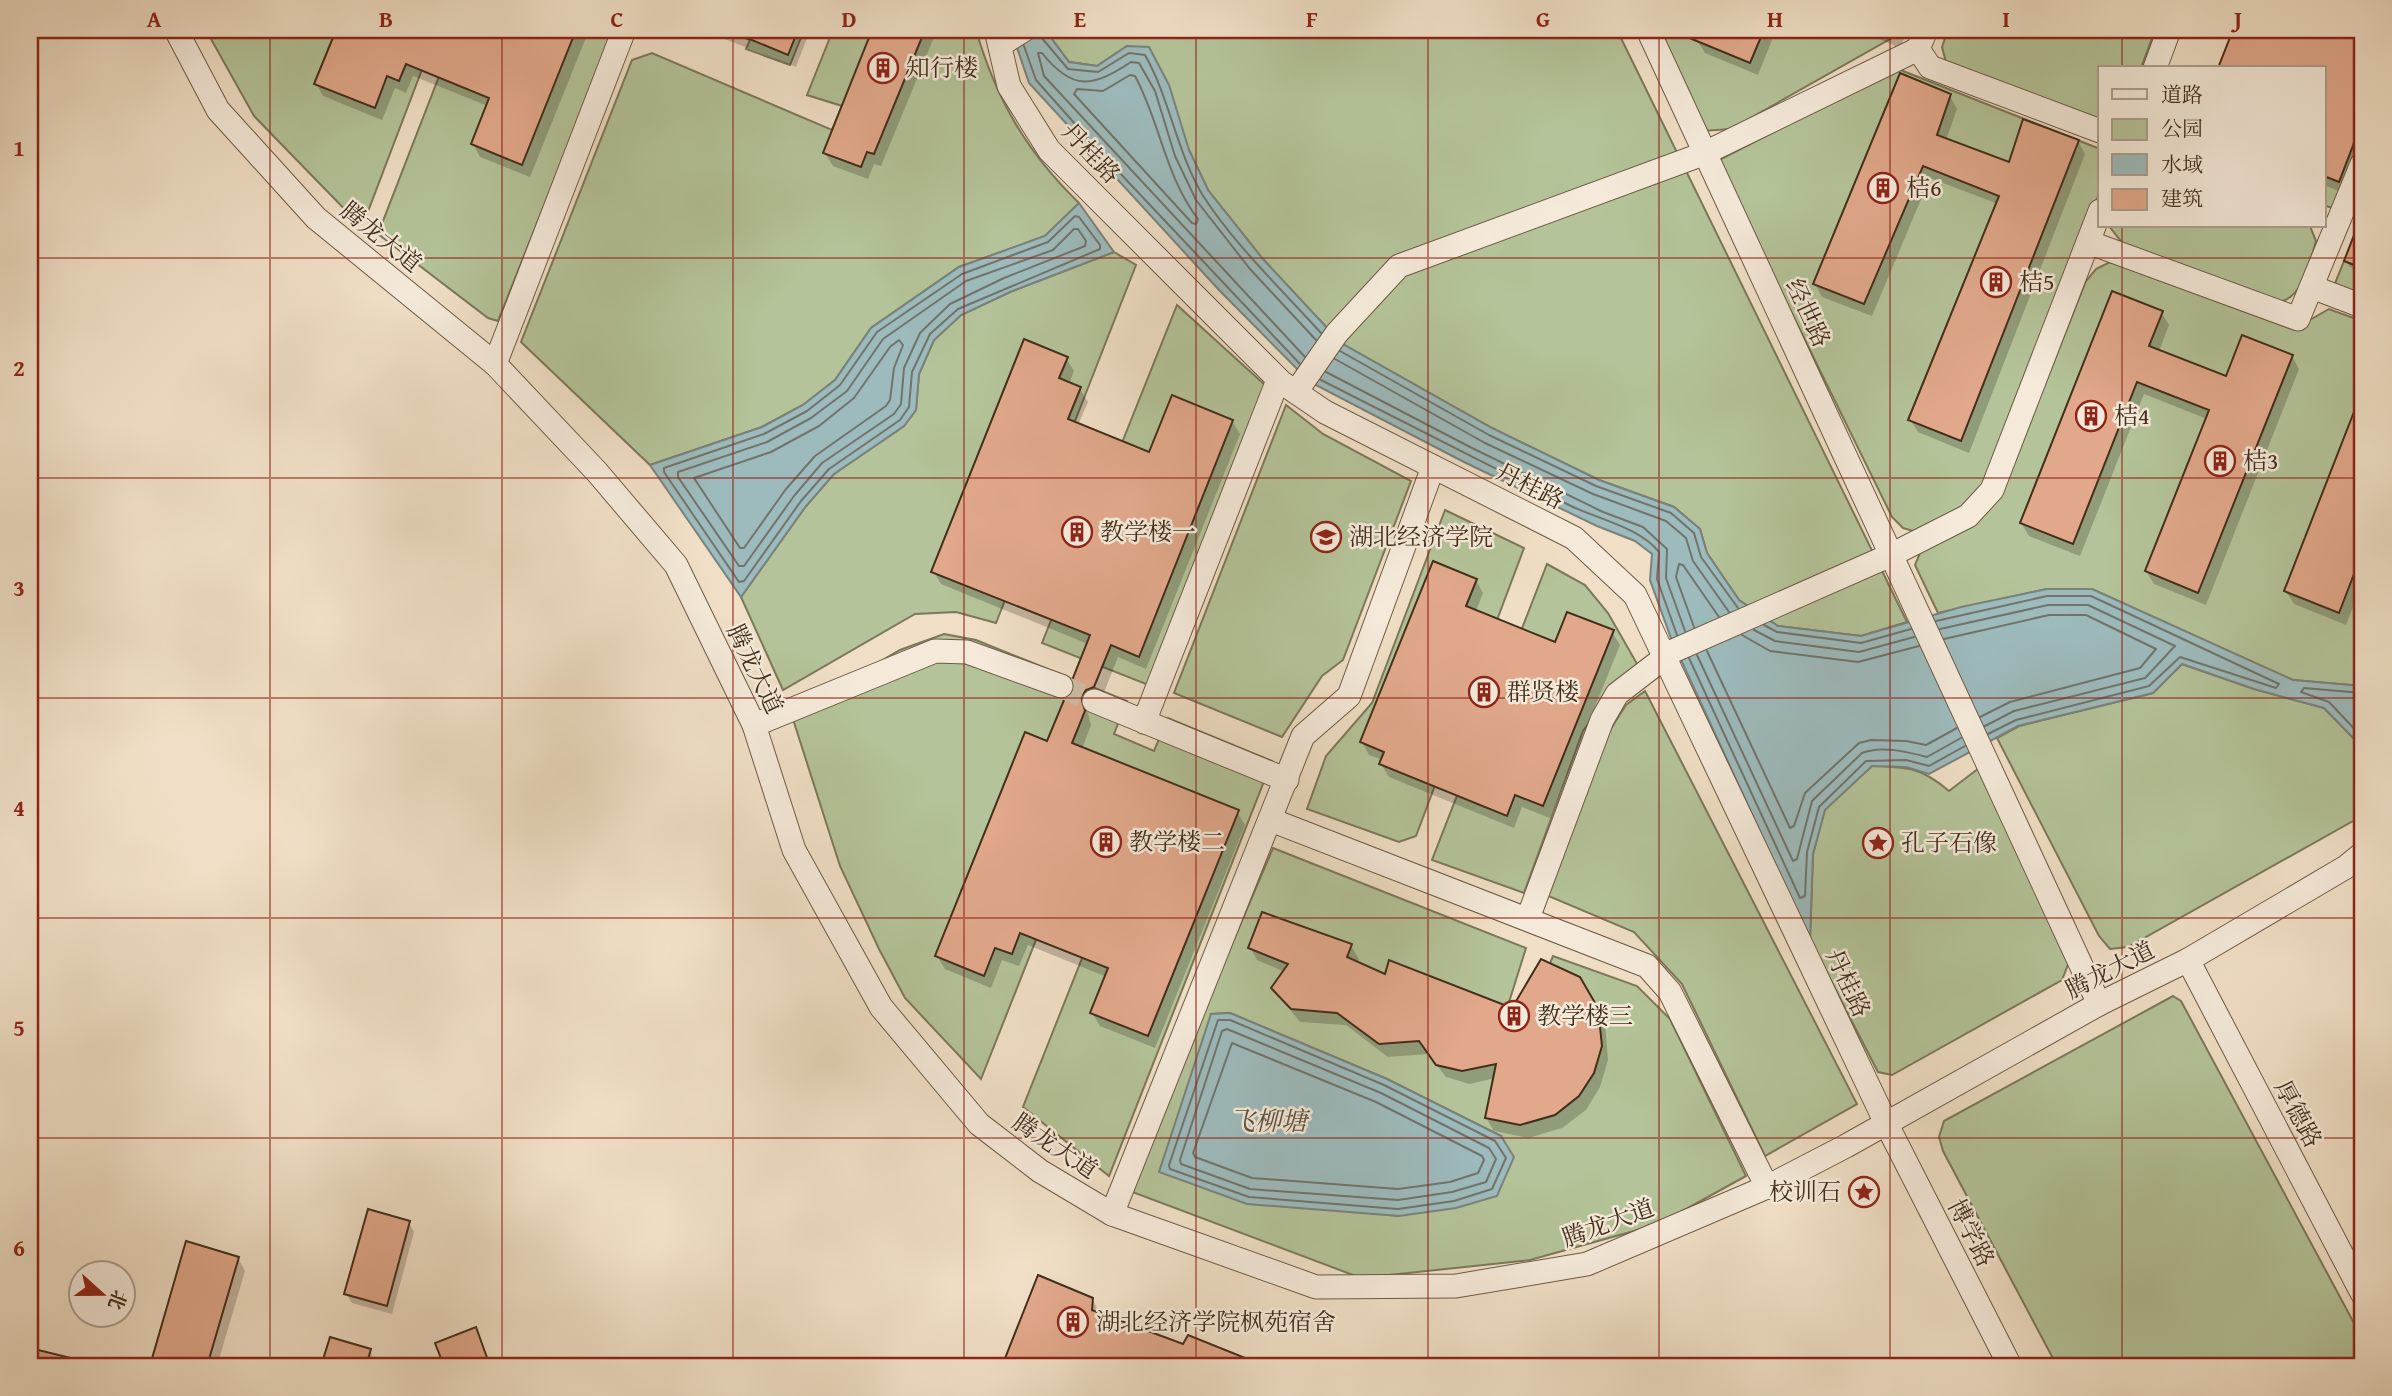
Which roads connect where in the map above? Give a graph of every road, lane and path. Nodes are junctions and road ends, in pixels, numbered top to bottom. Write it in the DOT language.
graph roads {
  1 [pos="176,30"];
  2 [pos="624,30"];
  3 [pos="1024,30"];
  4 [pos="1648,30"];
  5 [pos="2169,30"];
  6 [pos="999,39"];
  7 [pos="1922,39"];
  8 [pos="2156,66"];
  9 [pos="2098,130"];
  10 [pos="1703,153"];
  11 [pos="2362,164"];
  12 [pos="2098,216"];
  13 [pos="2331,220"];
  14 [pos="2088,242"];
  15 [pos="2312,287"];
  16 [pos="2362,306"];
  17 [pos="495,364"];
  18 [pos="1293,385"];
  19 [pos="1433,467"];
  20 [pos="1893,554"];
  21 [pos="1669,654"];
  22 [pos="1061,686"];
  23 [pos="1094,701"];
  24 [pos="1144,722"];
  25 [pos="754,725"];
  26 [pos="1287,780"];
  27 [pos="1271,820"];
  28 [pos="2362,854"];
  29 [pos="1528,918"];
  30 [pos="2188,960"];
  31 [pos="2099,1004"];
  32 [pos="1886,1123"];
  33 [pos="1767,1187"];
  34 [pos="1112,1214"];
  35 [pos="2362,1293"];
  36 [pos="2010,1366"];
  1 -- 17 [label="street, 腾龙大道"];
  2 -- 17 [label="street"];
  3 -- 6 [label="street"];
  4 -- 10 [label="street, 经世路"];
  5 -- 8 [label="street"];
  6 -- 18 [label="street, 丹桂路"];
  7 -- 9 [label="street"];
  7 -- 10 [label="street"];
  10 -- 18 [label="street"];
  10 -- 20 [label="street, 经世路"];
  11 -- 13 [label="street"];
  12 -- 14 [label="street"];
  13 -- 15 [label="street"];
  14 -- 15 [label="street"];
  14 -- 20 [label="street"];
  15 -- 16 [label="street"];
  17 -- 25 [label="street, 腾龙大道"];
  18 -- 19 [label="street, 丹桂路"];
  18 -- 24 [label="street"];
  19 -- 21 [label="street, 丹桂路"];
  19 -- 26 [label="street"];
  20 -- 21 [label="street"];
  20 -- 31 [label="street, 经世路"];
  21 -- 29 [label="street"];
  21 -- 32 [label="street, 丹桂路"];
  22 -- 25 [label="street"];
  23 -- 24 [label="street"];
  24 -- 26 [label="street"];
  25 -- 34 [label="street, 腾龙大道"];
  26 -- 27 [label="street"];
  27 -- 29 [label="street"];
  27 -- 34 [label="street"];
  28 -- 30 [label="street, 腾龙大道"];
  29 -- 33 [label="street"];
  30 -- 31 [label="street, 腾龙大道"];
  30 -- 35 [label="street, 厚德路"];
  31 -- 32 [label="street, 腾龙大道"];
  32 -- 33 [label="street, 腾龙大道"];
  32 -- 36 [label="street, 博学路"];
  33 -- 34 [label="street, 腾龙大道"];
}
